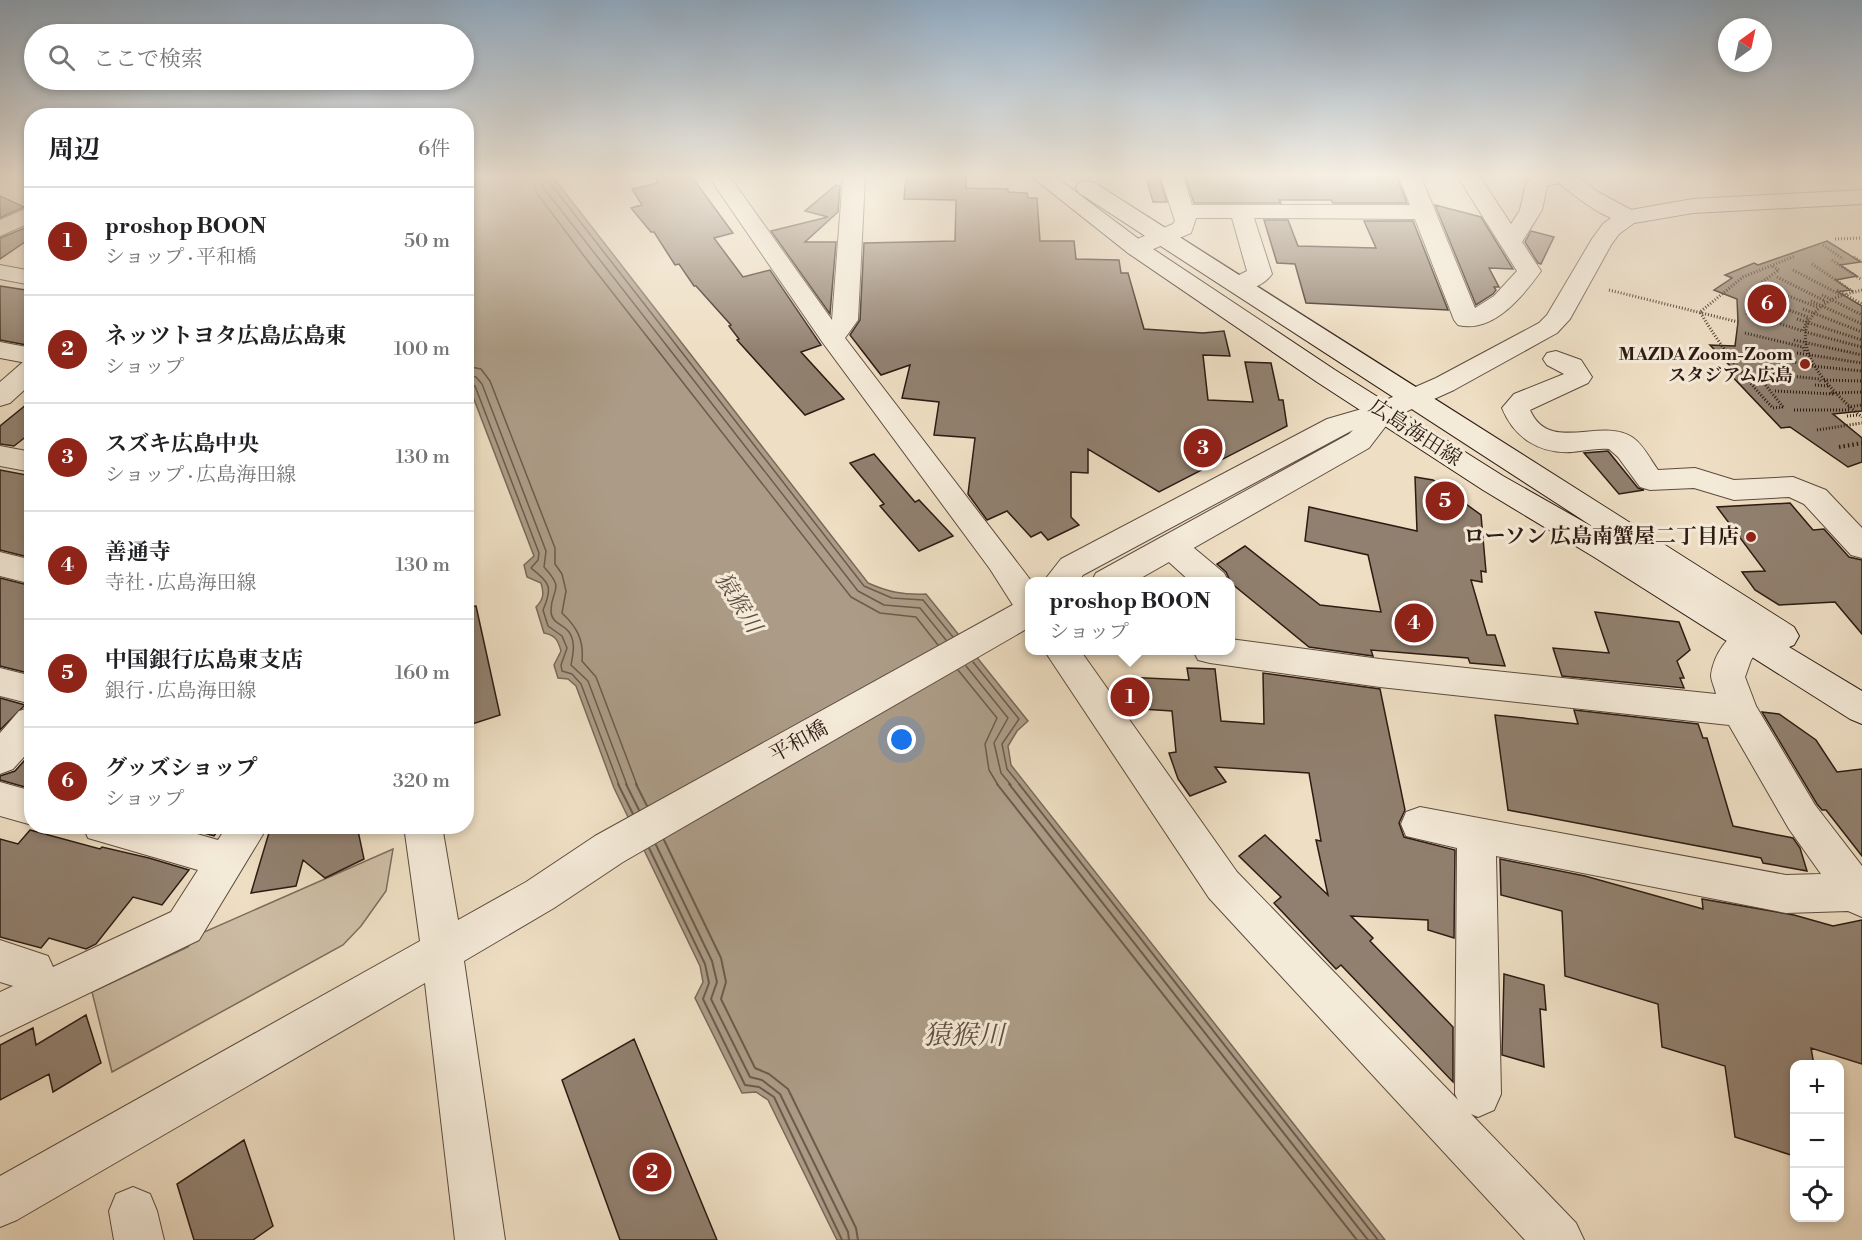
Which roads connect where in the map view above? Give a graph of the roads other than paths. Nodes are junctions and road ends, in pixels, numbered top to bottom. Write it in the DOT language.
graph roads {
  1 [pos="760,235"];
  2 [pos="850,235"];
  3 [pos="1119,235"];
  4 [pos="1162,235"];
  5 [pos="1169,235"];
  6 [pos="1248,235"];
  7 [pos="1434,235"];
  8 [pos="1506,235"];
  9 [pos="1515,235"];
  10 [pos="1606,235"];
  11 [pos="1165,237"];
  12 [pos="1511,242"];
  13 [pos="1136,248"];
  14 [pos="0,272"];
  15 [pos="24,276"];
  16 [pos="1238,285"];
  17 [pos="832,338"];
  18 [pos="0,350"];
  19 [pos="24,354"];
  20 [pos="1556,359"];
  21 [pos="24,375"];
  22 [pos="0,397"];
  23 [pos="1413,397"];
  24 [pos="1382,412"];
  25 [pos="0,456"];
  26 [pos="24,460"];
  27 [pos="1171,546"];
  28 [pos="1862,547"];
  29 [pos="0,564"];
  30 [pos="24,570"];
  31 [pos="1063,577"];
  32 [pos="1116,577"];
  33 [pos="1207,577"];
  34 [pos="1025,598"];
  35 [pos="1025,613"];
  36 [pos="1748,640"];
  37 [pos="1235,653"];
  38 [pos="1064,655"];
  39 [pos="0,682"];
  40 [pos="24,688"];
  41 [pos="1862,692"];
  42 [pos="1862,710"];
  43 [pos="1740,711"];
  44 [pos="24,731"];
  45 [pos="0,758"];
  46 [pos="0,799"];
  47 [pos="24,806"];
  48 [pos="1420,824"];
  49 [pos="166,834"];
  50 [pos="424,834"];
  51 [pos="1476,835"];
  52 [pos="238,843"];
  53 [pos="1860,895"];
  54 [pos="442,949"];
  55 [pos="0,961"];
  56 [pos="43,993"];
  57 [pos="0,1014"];
  58 [pos="1478,1094"];
  59 [pos="0,1203"];
  60 [pos="480,1240"];
  61 [pos="1559,1240"];
  1 -- 17 [label="street"];
  2 -- 17 [label="street"];
  3 -- 13 [label="street, 広島海田線"];
  4 -- 11 [label="street, 広島海田線"];
  5 -- 11 [label="street"];
  6 -- 16 [label="street"];
  7 -- 12 [label="street"];
  8 -- 12 [label="street"];
  9 -- 12 [label="street"];
  10 -- 23 [label="street"];
  11 -- 13 [label="street"];
  11 -- 16 [label="street, 広島海田線"];
  13 -- 24 [label="street, 広島海田線"];
  14 -- 15 [label="street"];
  16 -- 23 [label="street, 広島海田線"];
  17 -- 34 [label="street"];
  18 -- 19 [label="street"];
  20 -- 28 [label="street"];
  21 -- 22 [label="street"];
  23 -- 24 [label="street"];
  23 -- 41 [label="street, 広島海田線"];
  24 -- 27 [label="street"];
  24 -- 31 [label="street"];
  24 -- 36 [label="street, 広島海田線"];
  25 -- 26 [label="street"];
  27 -- 32 [label="street"];
  27 -- 33 [label="street"];
  29 -- 30 [label="street"];
  35 -- 54 [label="street, 平和橋"];
  36 -- 42 [label="street, 広島海田線"];
  36 -- 43 [label="street"];
  37 -- 43 [label="street"];
  38 -- 61 [label="street"];
  39 -- 40 [label="street"];
  43 -- 53 [label="street"];
  44 -- 45 [label="street"];
  46 -- 47 [label="street"];
  48 -- 51 [label="street"];
  49 -- 52 [label="street"];
  50 -- 54 [label="street"];
  51 -- 53 [label="street"];
  51 -- 58 [label="street"];
  52 -- 56 [label="street"];
  54 -- 59 [label="street, 平和橋"];
  54 -- 60 [label="street"];
  55 -- 56 [label="street"];
  56 -- 57 [label="street"];
}
